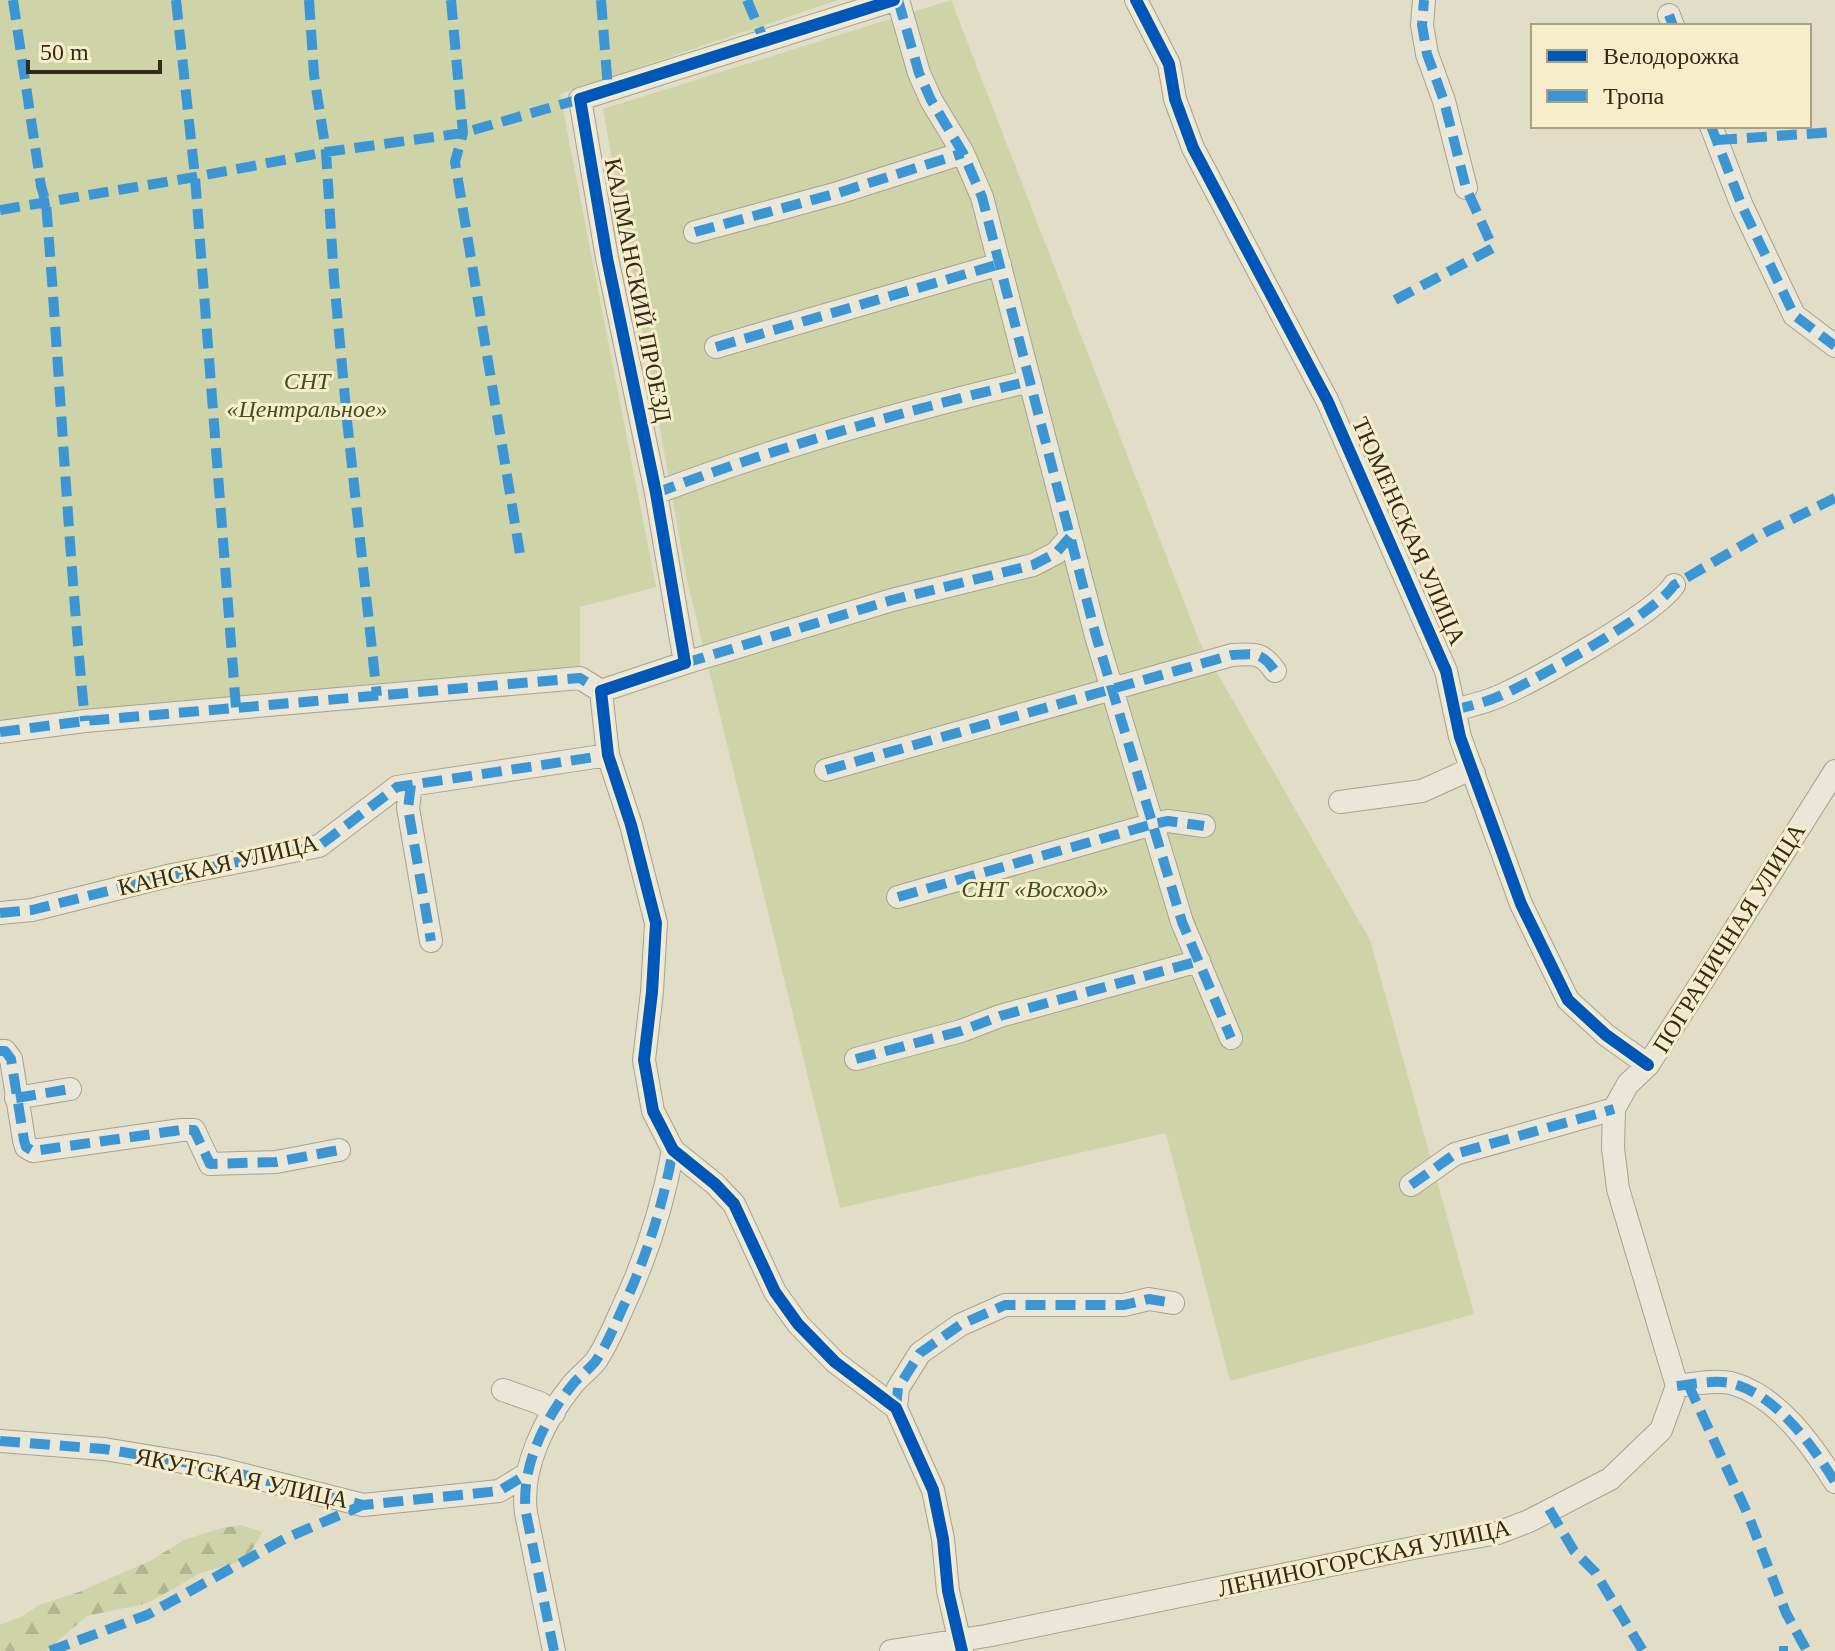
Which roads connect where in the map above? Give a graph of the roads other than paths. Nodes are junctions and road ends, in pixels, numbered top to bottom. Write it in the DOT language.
graph roads {
  1 [pos="896,0"];
  2 [pos="1136,0"];
  3 [pos="1424,0"];
  4 [pos="1712,128"];
  5 [pos="963,153"];
  6 [pos="1466,188"];
  7 [pos="695,232"];
  8 [pos="1000,264"];
  9 [pos="1835,346"];
  10 [pos="716,347"];
  11 [pos="1030,381"];
  12 [pos="656,493"];
  13 [pos="1070,537"];
  14 [pos="1674,585"];
  15 [pos="685,663"];
  16 [pos="1275,671"];
  17 [pos="1114,690"];
  18 [pos="601,691"];
  19 [pos="1454,710"];
  20 [pos="0,732"];
  21 [pos="608,755"];
  22 [pos="826,770"];
  23 [pos="1835,771"];
  24 [pos="1474,773"];
  25 [pos="411,785"];
  26 [pos="1340,802"];
  27 [pos="1153,824"];
  28 [pos="1204,826"];
  29 [pos="898,897"];
  30 [pos="0,913"];
  31 [pos="431,941"];
  32 [pos="1199,961"];
  33 [pos="1231,1038"];
  34 [pos="0,1051"];
  35 [pos="856,1059"];
  36 [pos="1648,1065"];
  37 [pos="70,1089"];
  38 [pos="16,1098"];
  39 [pos="1614,1109"];
  40 [pos="339,1150"];
  41 [pos="673,1150"];
  42 [pos="1411,1185"];
  43 [pos="1173,1303"];
  44 [pos="1677,1386"];
  45 [pos="503,1390"];
  46 [pos="896,1408"];
  47 [pos="554,1413"];
  48 [pos="0,1441"];
  49 [pos="527,1474"];
  50 [pos="1835,1482"];
  51 [pos="962,1646"];
  52 [pos="554,1651"];
  53 [pos="891,1651"];
  1 -- 5 [label="street"];
  1 -- 12 [label="street, КАЛМАНСКИЙ ПРОЕЗД"];
  2 -- 19 [label="street, ТЮМЕНСКАЯ УЛИЦА"];
  3 -- 6 [label="street"];
  4 -- 9 [label="street"];
  5 -- 7 [label="street"];
  5 -- 8 [label="street"];
  8 -- 10 [label="street"];
  8 -- 11 [label="street"];
  11 -- 12 [label="street"];
  11 -- 13 [label="street"];
  12 -- 15 [label="street, КАЛМАНСКИЙ ПРОЕЗД"];
  13 -- 15 [label="street"];
  13 -- 17 [label="street"];
  14 -- 19 [label="street"];
  15 -- 18 [label="street"];
  16 -- 17 [label="street"];
  17 -- 22 [label="street"];
  17 -- 27 [label="street"];
  18 -- 20 [label="street"];
  18 -- 21 [label="street"];
  19 -- 24 [label="street, ТЮМЕНСКАЯ УЛИЦА"];
  21 -- 25 [label="street, КАНСКАЯ УЛИЦА"];
  21 -- 41 [label="street"];
  23 -- 36 [label="street, ПОГРАНИЧНАЯ УЛИЦА"];
  24 -- 26 [label="street"];
  24 -- 36 [label="street, ТЮМЕНСКАЯ УЛИЦА"];
  25 -- 30 [label="street, КАНСКАЯ УЛИЦА"];
  25 -- 31 [label="street"];
  27 -- 28 [label="street"];
  27 -- 29 [label="street"];
  27 -- 32 [label="street"];
  32 -- 33 [label="street"];
  32 -- 35 [label="street"];
  34 -- 38 [label="street"];
  36 -- 39 [label="street"];
  37 -- 38 [label="street"];
  38 -- 40 [label="street"];
  39 -- 42 [label="street"];
  39 -- 44 [label="street"];
  41 -- 46 [label="street"];
  41 -- 47 [label="street"];
  43 -- 46 [label="street"];
  44 -- 50 [label="street"];
  44 -- 51 [label="street, ЛЕНИНОГОРСКАЯ УЛИЦА"];
  45 -- 47 [label="street"];
  46 -- 51 [label="street"];
  47 -- 49 [label="street"];
  48 -- 49 [label="street, ЯКУТСКАЯ УЛИЦА"];
  49 -- 52 [label="street"];
  51 -- 53 [label="street, ЛЕНИНОГОРСКАЯ УЛИЦА"];
}
